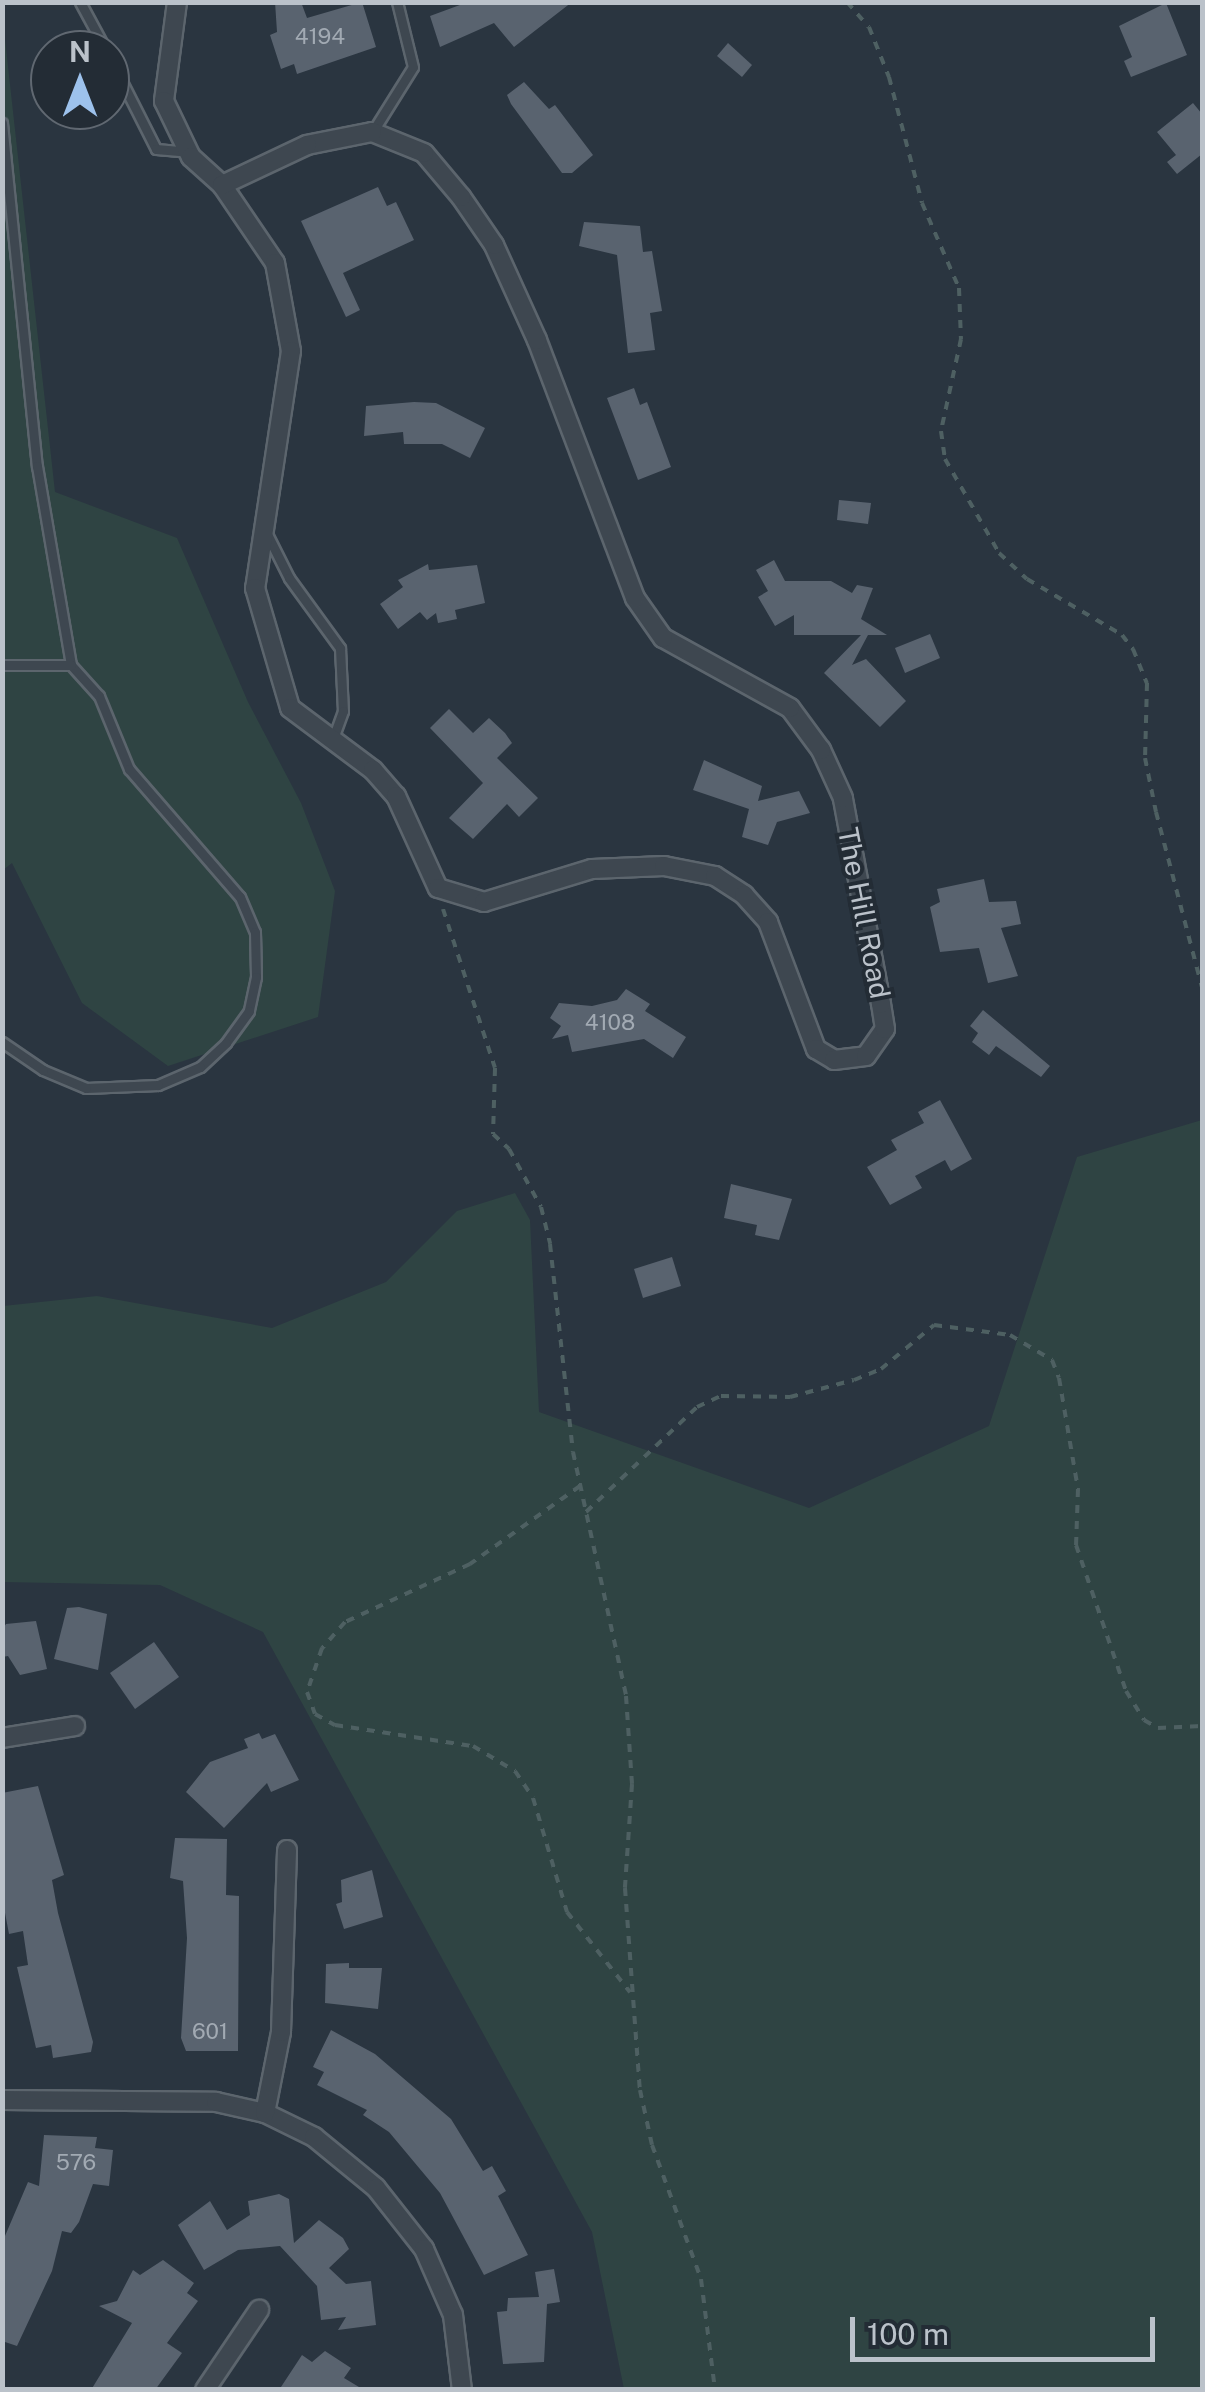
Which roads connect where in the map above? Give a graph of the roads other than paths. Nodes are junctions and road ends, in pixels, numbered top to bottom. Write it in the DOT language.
graph roads {
  1 [pos="80,2"];
  2 [pos="177,2"];
  3 [pos="397,2"];
  4 [pos="95,30"];
  5 [pos="130,98"];
  6 [pos="2,123"];
  7 [pos="372,132"];
  8 [pos="188,152"];
  9 [pos="222,184"];
  10 [pos="265,530"];
  11 [pos="2,665"];
  12 [pos="71,665"];
  13 [pos="334,739"];
  14 [pos="2,1042"];
  15 [pos="75,1726"];
  16 [pos="2,1738"];
  17 [pos="287,1850"];
  18 [pos="2,2100"];
  19 [pos="265,2113"];
  20 [pos="259,2310"];
  21 [pos="205,2390"];
  22 [pos="462,2390"];
  1 -- 4 [label="lane"];
  2 -- 8 [label="street"];
  3 -- 7 [label="lane"];
  5 -- 8 [label="lane"];
  6 -- 12 [label="lane"];
  7 -- 9 [label="street"];
  7 -- 13 [label="street, The Hill Road"];
  8 -- 9 [label="street"];
  9 -- 10 [label="street"];
  10 -- 13 [label="lane"];
  10 -- 13 [label="street"];
  11 -- 12 [label="lane"];
  12 -- 14 [label="lane"];
  15 -- 16 [label="street"];
  17 -- 19 [label="street"];
  18 -- 19 [label="street"];
  19 -- 22 [label="street"];
  20 -- 21 [label="street"];
}
